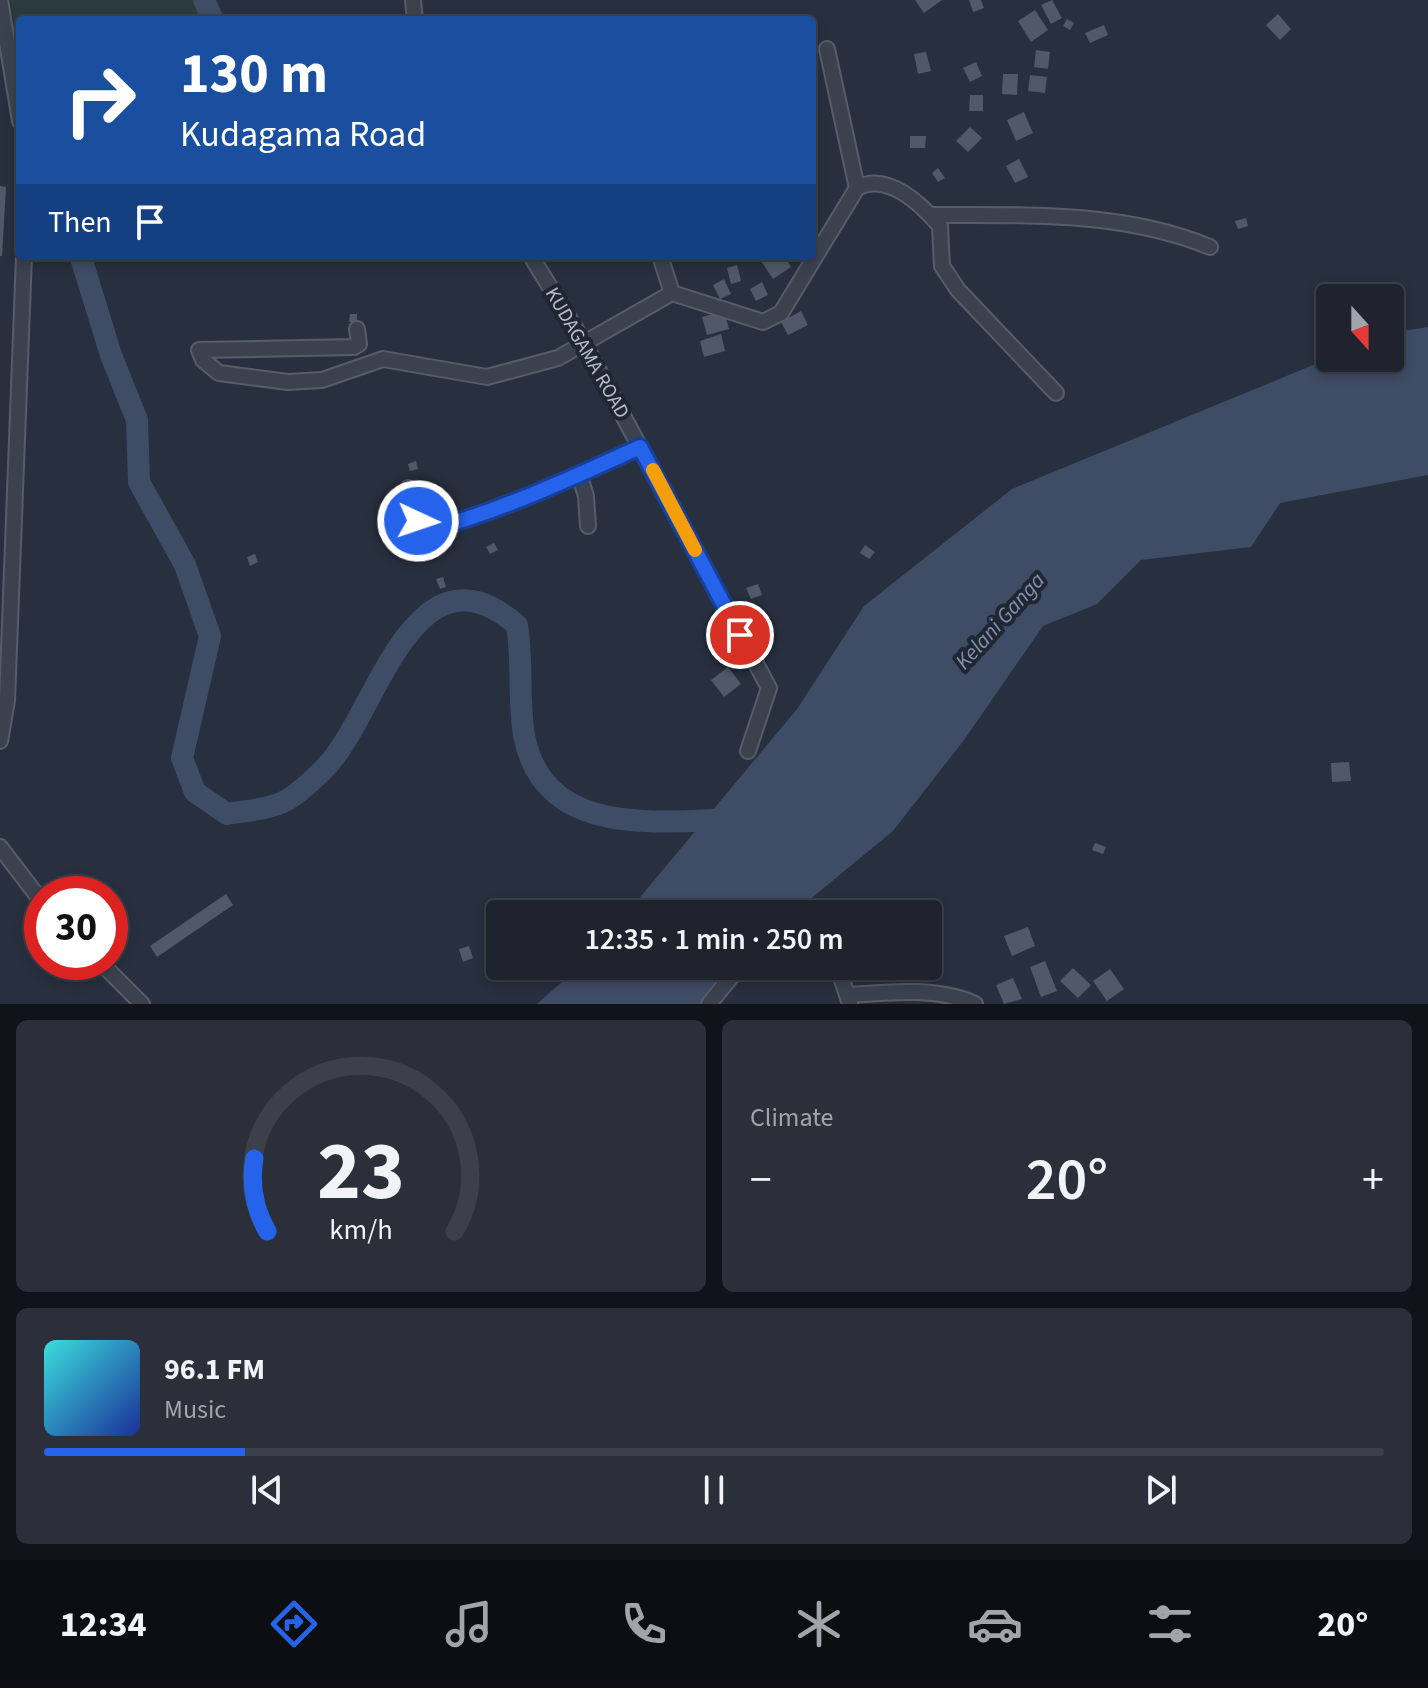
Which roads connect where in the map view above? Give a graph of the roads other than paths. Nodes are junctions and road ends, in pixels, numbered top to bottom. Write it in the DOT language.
graph roads {
  1 [pos="0,0"];
  2 [pos="827,49"];
  3 [pos="16,97"];
  4 [pos="857,188"];
  5 [pos="931,215"];
  6 [pos="1210,247"];
  7 [pos="816,252"];
  8 [pos="24,260"];
  9 [pos="533,260"];
  10 [pos="661,260"];
  11 [pos="811,260"];
  12 [pos="672,293"];
  13 [pos="357,329"];
  14 [pos="583,341"];
  15 [pos="1056,393"];
  16 [pos="640,447"];
  17 [pos="580,477"];
  18 [pos="408,488"];
  19 [pos="588,526"];
  20 [pos="0,741"];
  21 [pos="748,751"];
  22 [pos="0,847"];
  23 [pos="24,878"];
  24 [pos="118,980"];
  25 [pos="729,980"];
  26 [pos="842,980"];
  27 [pos="850,1000"];
  28 [pos="142,1004"];
  29 [pos="709,1004"];
  30 [pos="975,1004"];
  1 -- 3 [label="street"];
  2 -- 4 [label="street"];
  4 -- 5 [label="street"];
  4 -- 7 [label="street"];
  5 -- 6 [label="street"];
  5 -- 15 [label="street"];
  8 -- 20 [label="street"];
  9 -- 14 [label="street, KUDAGAMA ROAD"];
  10 -- 12 [label="street"];
  11 -- 12 [label="street"];
  12 -- 14 [label="street"];
  13 -- 14 [label="street"];
  14 -- 16 [label="street, KUDAGAMA ROAD"];
  16 -- 17 [label="street"];
  16 -- 21 [label="street, KUDAGAMA ROAD"];
  17 -- 18 [label="street"];
  17 -- 19 [label="street"];
  22 -- 23 [label="street"];
  24 -- 28 [label="street"];
  25 -- 29 [label="street"];
  26 -- 27 [label="street"];
  27 -- 30 [label="street"];
}
